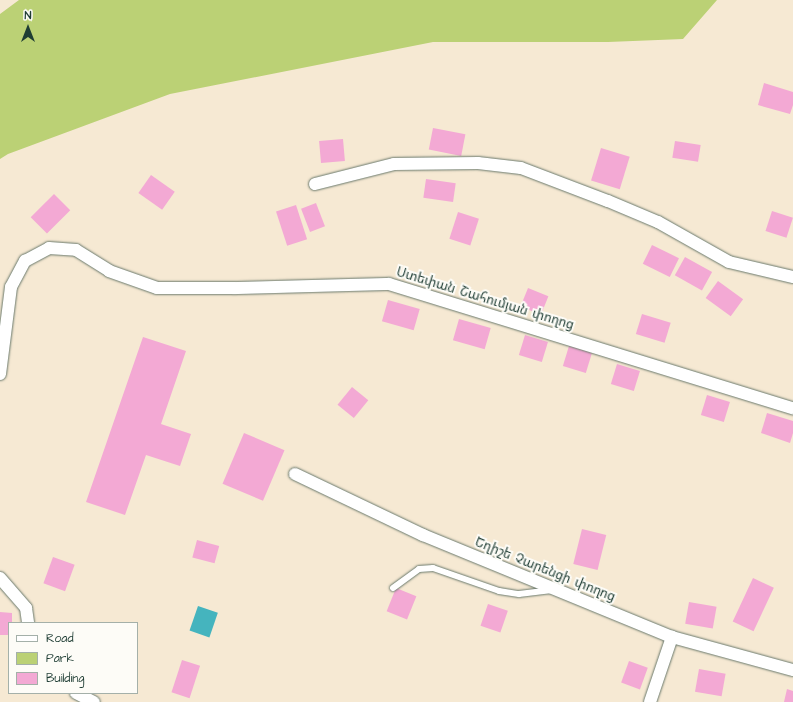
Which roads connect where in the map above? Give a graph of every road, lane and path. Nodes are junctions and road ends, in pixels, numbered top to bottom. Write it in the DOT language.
graph roads {
  1 [pos="315,184"];
  2 [pos="793,277"];
  3 [pos="0,374"];
  4 [pos="793,408"];
  5 [pos="295,474"];
  6 [pos="0,578"];
  7 [pos="393,588"];
  8 [pos="556,589"];
  9 [pos="28,622"];
  10 [pos="672,636"];
  11 [pos="793,670"];
  12 [pos="78,694"];
  13 [pos="94,702"];
  14 [pos="650,702"];
  1 -- 2 [label="street"];
  3 -- 4 [label="street, Ստեփան Շահումյան փողոց"];
  5 -- 8 [label="street, Եղիշե Չարենցի փողոց"];
  6 -- 9 [label="street"];
  7 -- 8 [label="lane"];
  8 -- 10 [label="street, Եղիշե Չարենցի փողոց"];
  10 -- 11 [label="street, Եղիշե Չարենցի փողոց"];
  10 -- 14 [label="street"];
  12 -- 13 [label="street"];
}
